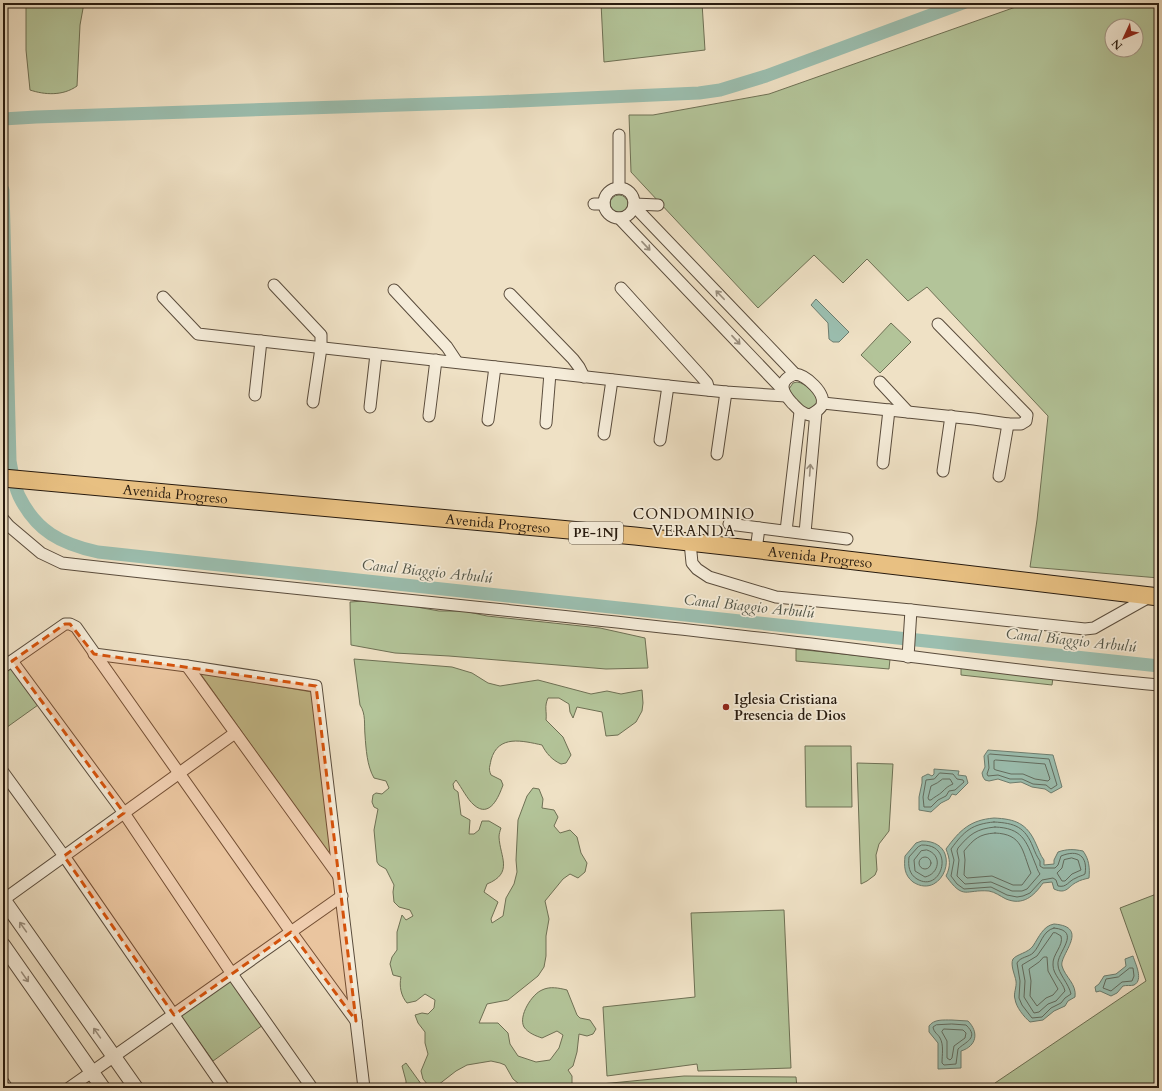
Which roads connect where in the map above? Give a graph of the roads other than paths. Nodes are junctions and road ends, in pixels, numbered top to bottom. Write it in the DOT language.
graph roads {
  1 [pos="619,134"];
  2 [pos="619,188"];
  3 [pos="658,204"];
  4 [pos="634,205"];
  5 [pos="619,218"];
  6 [pos="274,285"];
  7 [pos="620,288"];
  8 [pos="394,290"];
  9 [pos="510,294"];
  10 [pos="163,297"];
  11 [pos="938,324"];
  12 [pos="261,341"];
  13 [pos="321,348"];
  14 [pos="376,354"];
  15 [pos="436,360"];
  16 [pos="457,362"];
  17 [pos="495,367"];
  18 [pos="550,373"];
  19 [pos="795,374"];
  20 [pos="584,377"];
  21 [pos="612,380"];
  22 [pos="880,382"];
  23 [pos="668,386"];
  24 [pos="709,390"];
  25 [pos="726,392"];
  26 [pos="784,393"];
  27 [pos="255,395"];
  28 [pos="313,402"];
  29 [pos="823,403"];
  30 [pos="370,407"];
  31 [pos="889,410"];
  32 [pos="800,412"];
  33 [pos="816,412"];
  34 [pos="908,412"];
  35 [pos="429,416"];
  36 [pos="951,416"];
  37 [pos="488,420"];
  38 [pos="546,423"];
  39 [pos="1008,424"];
  40 [pos="604,434"];
  41 [pos="660,440"];
  42 [pos="717,454"];
  43 [pos="883,463"];
  44 [pos="943,472"];
  45 [pos="999,476"];
  46 [pos="3,478"];
  47 [pos="3,519"];
  48 [pos="729,524"];
  49 [pos="759,528"];
  50 [pos="786,531"];
  51 [pos="805,534"];
  52 [pos="832,537"];
  53 [pos="847,539"];
  54 [pos="690,542"];
  55 [pos="756,550"];
  56 [pos="830,558"];
  57 [pos="1155,597"];
  58 [pos="911,610"];
  59 [pos="94,654"];
  60 [pos="908,657"];
  61 [pos="12,661"];
  62 [pos="187,666"];
  63 [pos="3,667"];
  64 [pos="1159,684"];
  65 [pos="235,733"];
  66 [pos="3,772"];
  67 [pos="180,774"];
  68 [pos="124,813"];
  69 [pos="64,856"];
  70 [pos="339,875"];
  71 [pos="342,896"];
  72 [pos="3,899"];
  73 [pos="291,932"];
  74 [pos="3,945"];
  75 [pos="232,974"];
  76 [pos="174,1015"];
  77 [pos="356,1021"];
  78 [pos="114,1057"];
  79 [pos="92,1072"];
  80 [pos="3,1082"];
  81 [pos="7,1088"];
  82 [pos="69,1088"];
  83 [pos="103,1088"];
  84 [pos="136,1088"];
  85 [pos="224,1088"];
  86 [pos="312,1088"];
  87 [pos="364,1088"];
  1 -- 2 [label="street"];
  2 -- 4 [label="street"];
  2 -- 5 [label="street"];
  3 -- 4 [label="street"];
  4 -- 5 [label="street"];
  19 -- 4 [label="street, one-way"];
  5 -- 26 [label="street, one-way"];
  6 -- 13 [label="street"];
  7 -- 24 [label="street"];
  8 -- 16 [label="street"];
  9 -- 20 [label="street"];
  10 -- 12 [label="street"];
  11 -- 39 [label="street"];
  12 -- 13 [label="street"];
  12 -- 27 [label="street"];
  13 -- 14 [label="street"];
  13 -- 28 [label="street"];
  14 -- 15 [label="street"];
  14 -- 30 [label="street"];
  15 -- 16 [label="street"];
  15 -- 35 [label="street"];
  16 -- 17 [label="street"];
  17 -- 18 [label="street"];
  17 -- 37 [label="street"];
  18 -- 20 [label="street"];
  18 -- 38 [label="street"];
  19 -- 26 [label="street"];
  19 -- 29 [label="street"];
  20 -- 21 [label="street"];
  21 -- 23 [label="street"];
  21 -- 40 [label="street"];
  22 -- 34 [label="street"];
  23 -- 24 [label="street"];
  23 -- 41 [label="street"];
  24 -- 25 [label="street"];
  25 -- 26 [label="street"];
  25 -- 42 [label="street"];
  26 -- 32 [label="street"];
  29 -- 31 [label="street"];
  29 -- 33 [label="street"];
  31 -- 34 [label="street"];
  31 -- 43 [label="street"];
  32 -- 33 [label="street"];
  32 -- 50 [label="street"];
  51 -- 33 [label="street, one-way"];
  34 -- 36 [label="street"];
  36 -- 39 [label="street"];
  36 -- 44 [label="street"];
  39 -- 45 [label="street"];
  46 -- 54 [label="main road, Avenida Progreso / PE-1NJ"];
  47 -- 60 [label="street"];
  48 -- 49 [label="street"];
  49 -- 50 [label="street"];
  49 -- 55 [label="street"];
  50 -- 51 [label="street"];
  51 -- 52 [label="street"];
  52 -- 53 [label="street"];
  52 -- 56 [label="street"];
  54 -- 55 [label="main road, Avenida Progreso / PE-1NJ"];
  54 -- 58 [label="street"];
  55 -- 56 [label="main road, Avenida Progreso / PE-1NJ"];
  56 -- 57 [label="main road, Avenida Progreso / PE-1NJ"];
  57 -- 58 [label="street"];
  58 -- 60 [label="street"];
  59 -- 61 [label="street"];
  59 -- 62 [label="street"];
  59 -- 67 [label="street"];
  60 -- 64 [label="street"];
  61 -- 63 [label="street"];
  61 -- 68 [label="street"];
  62 -- 65 [label="street"];
  62 -- 70 [label="street"];
  65 -- 67 [label="street"];
  65 -- 70 [label="street"];
  66 -- 69 [label="street"];
  67 -- 68 [label="street"];
  67 -- 73 [label="street"];
  68 -- 69 [label="street"];
  68 -- 75 [label="street"];
  69 -- 72 [label="street"];
  69 -- 76 [label="street"];
  70 -- 71 [label="street"];
  71 -- 73 [label="street"];
  71 -- 77 [label="street"];
  78 -- 72 [label="street, one-way"];
  73 -- 75 [label="street"];
  73 -- 77 [label="street"];
  74 -- 79 [label="street, one-way"];
  75 -- 76 [label="street"];
  75 -- 86 [label="street"];
  76 -- 78 [label="street"];
  76 -- 85 [label="street"];
  77 -- 87 [label="street"];
  78 -- 79 [label="street"];
  78 -- 84 [label="street"];
  79 -- 82 [label="street"];
  79 -- 83 [label="street"];
  80 -- 81 [label="street"];
}
